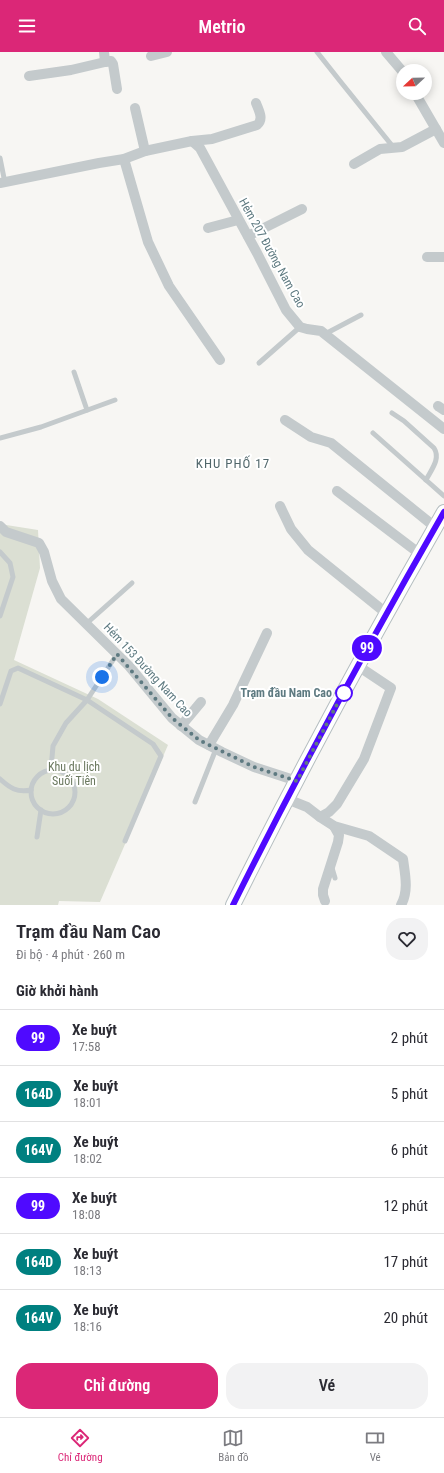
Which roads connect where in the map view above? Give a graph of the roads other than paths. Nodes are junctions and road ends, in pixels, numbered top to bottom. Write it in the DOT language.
graph roads {
  1 [pos="167,52"];
  2 [pos="317,52"];
  3 [pos="386,52"];
  4 [pos="151,56"];
  5 [pos="105,57"];
  6 [pos="396,64"];
  7 [pos="29,76"];
  8 [pos="117,90"];
  9 [pos="419,100"];
  10 [pos="256,104"];
  11 [pos="135,108"];
  12 [pos="436,129"];
  13 [pos="192,141"];
  14 [pos="444,143"];
  15 [pos="395,148"];
  16 [pos="145,152"];
  17 [pos="0,158"];
  18 [pos="124,159"];
  19 [pos="354,164"];
  20 [pos="2,183"];
  21 [pos="302,209"];
  22 [pos="238,220"];
  23 [pos="208,228"];
  24 [pos="248,236"];
  25 [pos="426,257"];
  26 [pos="444,257"];
  27 [pos="361,315"];
  28 [pos="300,326"];
  29 [pos="325,334"];
  30 [pos="220,360"];
  31 [pos="259,362"];
  32 [pos="74,372"];
  33 [pos="116,400"];
  34 [pos="87,410"];
  35 [pos="392,413"];
  36 [pos="285,420"];
  37 [pos="444,429"];
  38 [pos="372,433"];
  39 [pos="0,438"];
  40 [pos="426,480"];
  41 [pos="337,491"];
  42 [pos="444,496"];
  43 [pos="280,506"];
  44 [pos="444,512"];
  45 [pos="0,526"];
  46 [pos="435,527"];
  47 [pos="0,552"];
  48 [pos="420,554"];
  49 [pos="132,583"];
  50 [pos="386,612"];
  51 [pos="0,616"];
  52 [pos="86,624"];
  53 [pos="267,633"];
  54 [pos="117,654"];
  55 [pos="358,666"];
  56 [pos="87,700"];
  57 [pos="201,702"];
  58 [pos="0,704"];
  59 [pos="181,726"];
  60 [pos="212,747"];
  61 [pos="51,769"];
  62 [pos="0,779"];
  63 [pos="297,781"];
  64 [pos="31,790"];
  65 [pos="287,799"];
  66 [pos="195,802"];
  67 [pos="41,810"];
  68 [pos="320,817"];
  69 [pos="334,826"];
  70 [pos="37,837"];
  71 [pos="125,841"];
  72 [pos="332,863"];
  73 [pos="335,878"];
  74 [pos="326,901"];
  75 [pos="233,905"];
  76 [pos="401,905"];
  1 -- 4 [label="street"];
  2 -- 15 [label="lane"];
  3 -- 6 [label="street"];
  5 -- 7 [label="street"];
  5 -- 8 [label="street"];
  9 -- 12 [label="street"];
  10 -- 13 [label="street"];
  11 -- 16 [label="street"];
  12 -- 14 [label="street"];
  12 -- 15 [label="street"];
  13 -- 16 [label="street"];
  13 -- 22 [label="street, Hẻm 207 Đường Nam Cao"];
  15 -- 19 [label="street"];
  16 -- 18 [label="street"];
  17 -- 20 [label="lane"];
  18 -- 20 [label="street"];
  18 -- 30 [label="street"];
  21 -- 24 [label="street"];
  22 -- 23 [label="street"];
  22 -- 24 [label="street, Hẻm 207 Đường Nam Cao"];
  24 -- 28 [label="street, Hẻm 207 Đường Nam Cao"];
  25 -- 26 [label="street"];
  27 -- 29 [label="lane"];
  28 -- 29 [label="street, Hẻm 207 Đường Nam Cao"];
  28 -- 31 [label="lane"];
  29 -- 37 [label="street, Hẻm 207 Đường Nam Cao"];
  32 -- 34 [label="lane"];
  33 -- 34 [label="lane"];
  34 -- 39 [label="lane"];
  35 -- 40 [label="lane"];
  36 -- 46 [label="street"];
  38 -- 40 [label="lane"];
  40 -- 42 [label="lane"];
  41 -- 48 [label="street"];
  43 -- 50 [label="street"];
  44 -- 46 [label="street"];
  45 -- 52 [label="street, Hẻm 153 Đường Nam Cao"];
  46 -- 48 [label="street"];
  47 -- 51 [label="lane"];
  48 -- 50 [label="street"];
  49 -- 52 [label="lane"];
  50 -- 55 [label="street"];
  52 -- 54 [label="street, Hẻm 153 Đường Nam Cao"];
  53 -- 60 [label="street"];
  54 -- 56 [label="lane"];
  54 -- 59 [label="street, Hẻm 153 Đường Nam Cao"];
  55 -- 63 [label="street"];
  55 -- 68 [label="street"];
  56 -- 58 [label="lane"];
  56 -- 61 [label="lane"];
  56 -- 71 [label="lane"];
  57 -- 59 [label="street"];
  59 -- 60 [label="street, Hẻm 153 Đường Nam Cao"];
  60 -- 63 [label="street, Hẻm 153 Đường Nam Cao"];
  60 -- 66 [label="lane"];
  61 -- 64 [label="lane"];
  61 -- 67 [label="lane"];
  62 -- 64 [label="lane"];
  63 -- 65 [label="street"];
  64 -- 67 [label="lane"];
  65 -- 68 [label="street"];
  65 -- 75 [label="street"];
  67 -- 70 [label="lane"];
  68 -- 69 [label="street"];
  69 -- 72 [label="street"];
  69 -- 76 [label="street"];
  72 -- 73 [label="lane"];
  72 -- 74 [label="street"];
}
